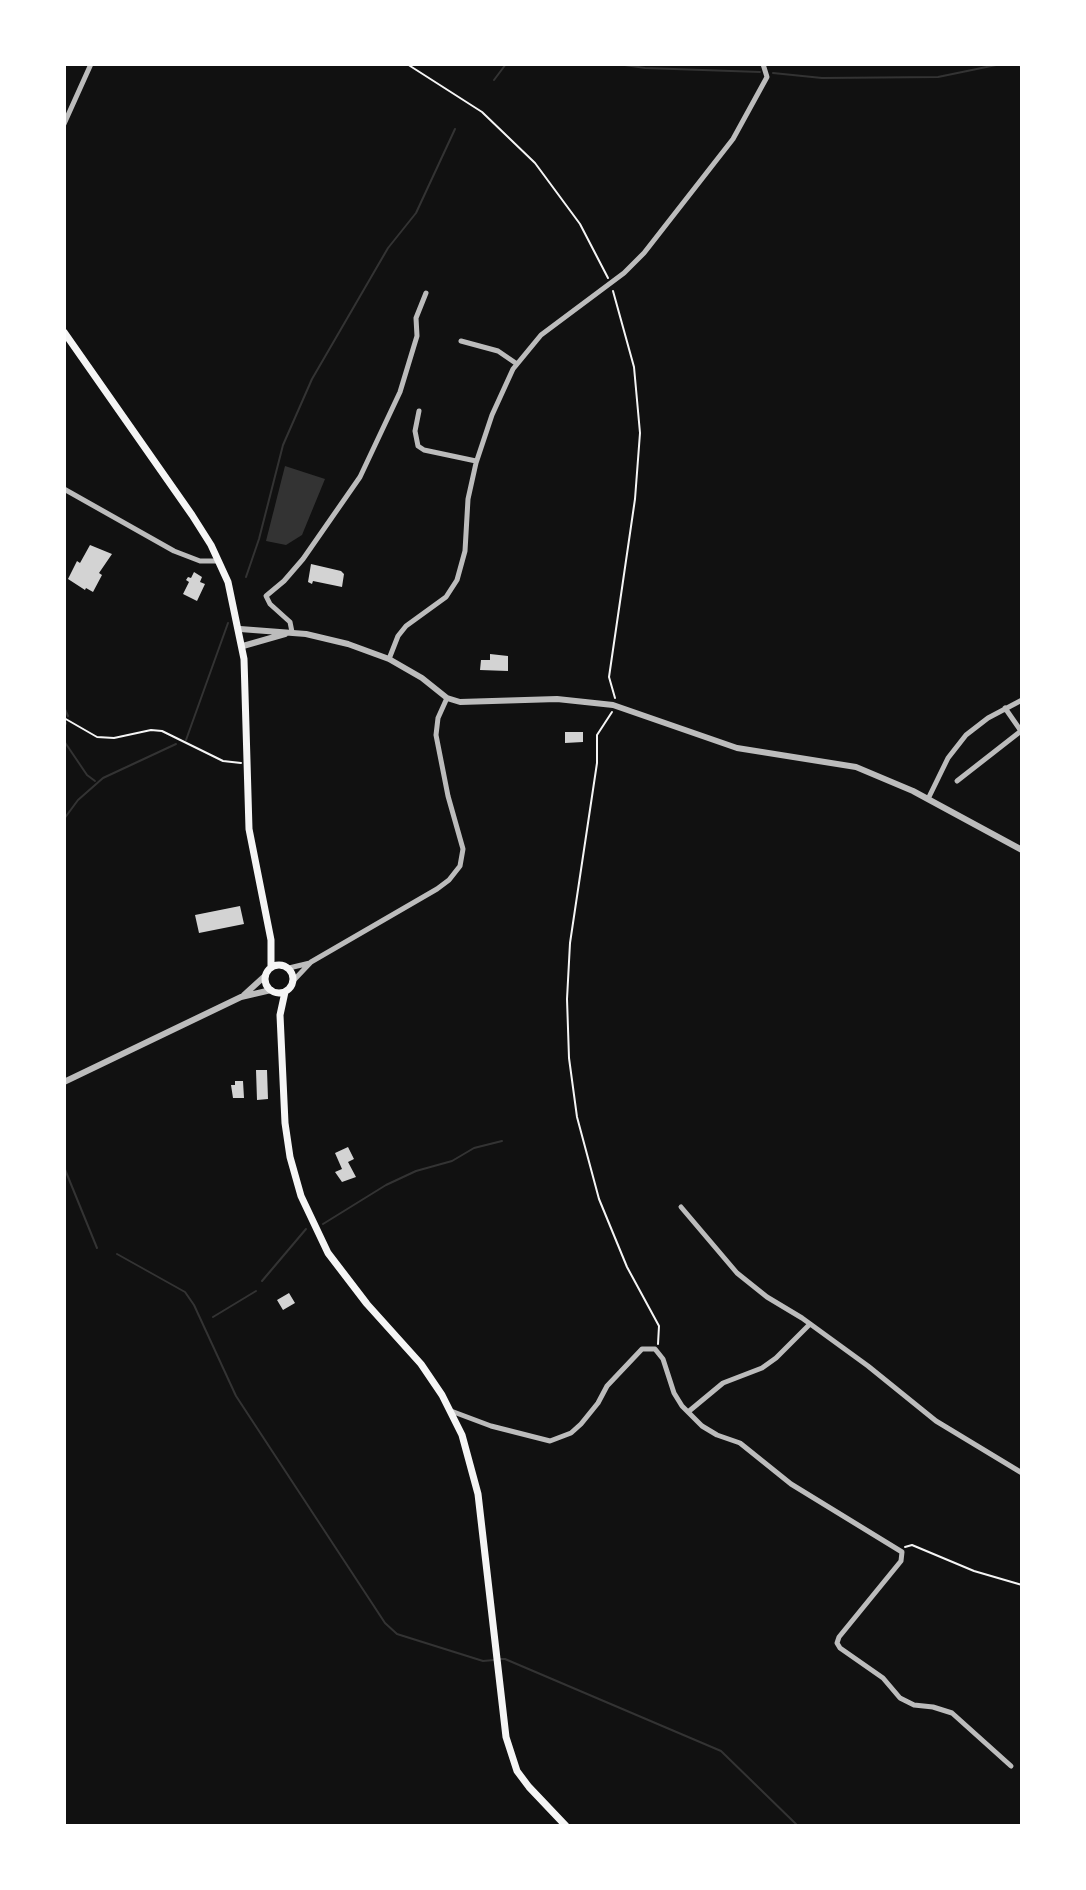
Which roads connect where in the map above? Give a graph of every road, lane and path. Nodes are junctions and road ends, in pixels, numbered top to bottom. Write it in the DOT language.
graph roads {
  1 [pos="91,64"];
  2 [pos="407,64"];
  3 [pos="763,64"];
  4 [pos="64,124"];
  5 [pos="610,282"];
  6 [pos="426,293"];
  7 [pos="64,332"];
  8 [pos="461,341"];
  9 [pos="517,364"];
  10 [pos="419,411"];
  11 [pos="476,461"];
  12 [pos="64,489"];
  13 [pos="218,561"];
  14 [pos="240,629"];
  15 [pos="292,632"];
  16 [pos="243,646"];
  17 [pos="389,659"];
  18 [pos="615,697"];
  19 [pos="447,698"];
  20 [pos="1022,700"];
  21 [pos="1005,708"];
  22 [pos="611,713"];
  23 [pos="64,718"];
  24 [pos="1021,731"];
  25 [pos="246,764"];
  26 [pos="957,781"];
  27 [pos="928,799"];
  28 [pos="1022,850"];
  29 [pos="271,940"];
  30 [pos="311,962"];
  31 [pos="286,966"];
  32 [pos="271,967"];
  33 [pos="266,975"];
  34 [pos="294,980"];
  35 [pos="272,991"];
  36 [pos="285,992"];
  37 [pos="241,997"];
  38 [pos="280,1015"];
  39 [pos="64,1082"];
  40 [pos="681,1207"];
  41 [pos="810,1324"];
  42 [pos="655,1349"];
  43 [pos="451,1411"];
  44 [pos="688,1412"];
  45 [pos="1022,1473"];
  46 [pos="902,1552"];
  47 [pos="1022,1585"];
  48 [pos="1011,1766"];
  49 [pos="566,1826"];
  1 -- 4 [label="street"];
  2 -- 5 [label="path"];
  3 -- 5 [label="street"];
  5 -- 9 [label="street"];
  5 -- 18 [label="path"];
  6 -- 15 [label="street"];
  7 -- 13 [label="main road"];
  8 -- 9 [label="street"];
  9 -- 11 [label="street"];
  10 -- 11 [label="street"];
  11 -- 17 [label="street"];
  12 -- 13 [label="street"];
  13 -- 14 [label="main road"];
  14 -- 15 [label="street"];
  14 -- 16 [label="main road"];
  15 -- 16 [label="street"];
  15 -- 17 [label="street"];
  16 -- 25 [label="main road"];
  17 -- 19 [label="street"];
  19 -- 27 [label="street"];
  19 -- 30 [label="street"];
  20 -- 21 [label="street"];
  21 -- 24 [label="street"];
  21 -- 27 [label="street"];
  22 -- 42 [label="path"];
  23 -- 25 [label="path"];
  24 -- 26 [label="street"];
  25 -- 29 [label="main road"];
  27 -- 28 [label="street"];
  29 -- 31 [label="main road"];
  29 -- 32 [label="main road"];
  30 -- 31 [label="street"];
  30 -- 34 [label="street"];
  31 -- 32 [label="main road"];
  31 -- 34 [label="main road"];
  32 -- 33 [label="main road"];
  33 -- 35 [label="main road"];
  33 -- 37 [label="street"];
  34 -- 36 [label="main road"];
  35 -- 36 [label="main road"];
  35 -- 37 [label="street"];
  35 -- 38 [label="main road"];
  36 -- 38 [label="main road"];
  37 -- 39 [label="street"];
  38 -- 43 [label="main road"];
  40 -- 41 [label="street"];
  41 -- 44 [label="street"];
  41 -- 45 [label="street"];
  42 -- 43 [label="street"];
  42 -- 44 [label="street"];
  43 -- 49 [label="main road"];
  44 -- 46 [label="street"];
  46 -- 47 [label="path"];
  46 -- 48 [label="street"];
}
